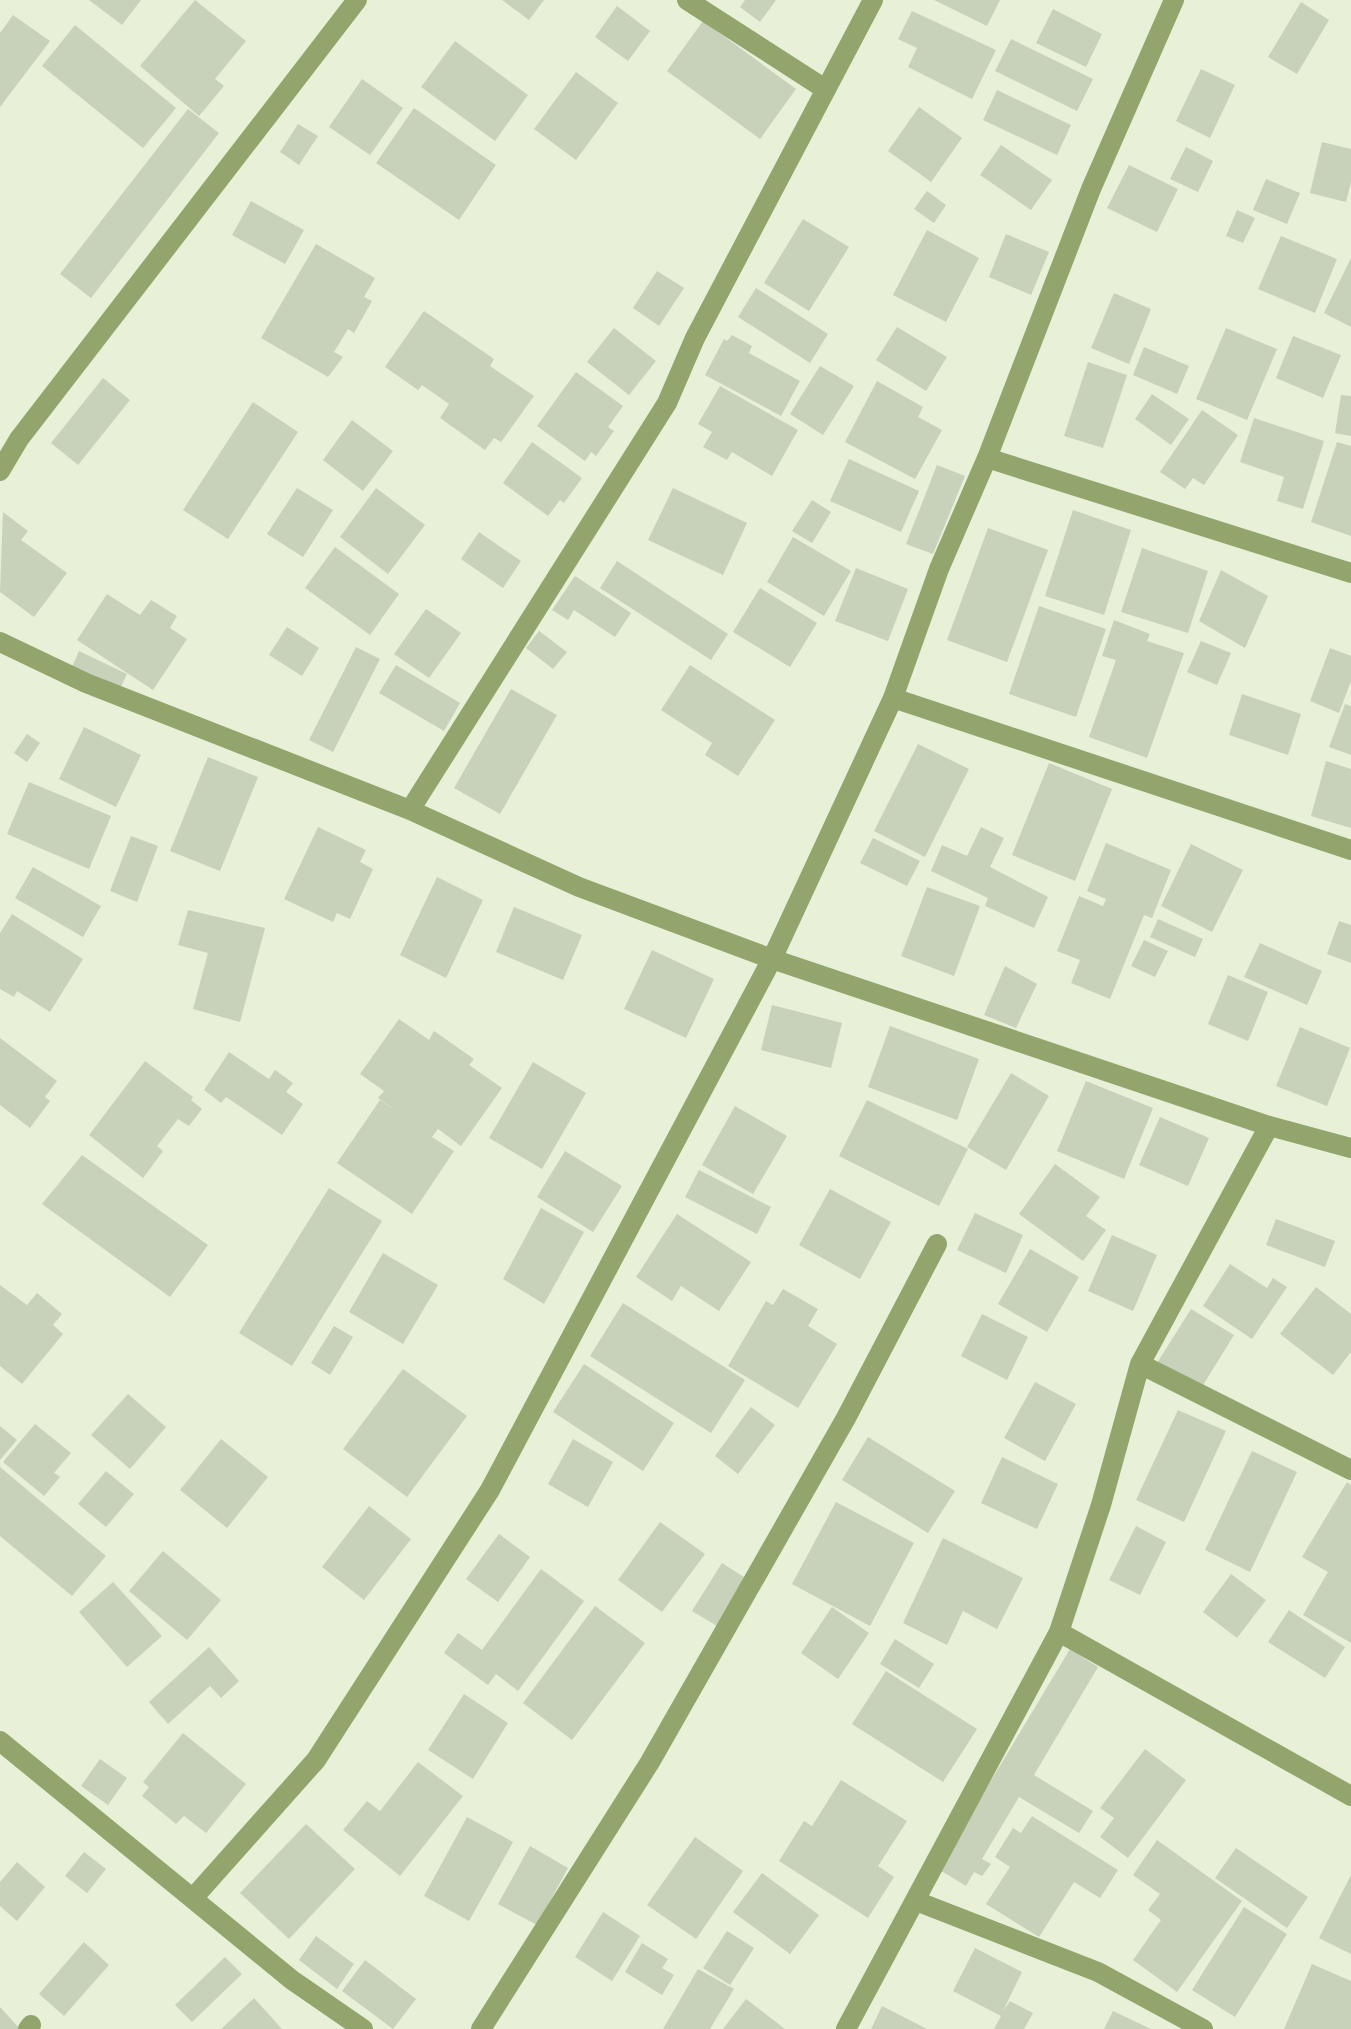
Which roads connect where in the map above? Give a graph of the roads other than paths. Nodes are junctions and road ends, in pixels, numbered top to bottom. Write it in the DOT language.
graph roads {
  1 [pos="357,0"];
  2 [pos="687,0"];
  3 [pos="873,0"];
  4 [pos="1174,0"];
  5 [pos="825,89"];
  6 [pos="987,458"];
  7 [pos="0,471"];
  8 [pos="1351,573"];
  9 [pos="0,642"];
  10 [pos="893,698"];
  11 [pos="410,810"];
  12 [pos="1351,850"];
  13 [pos="772,959"];
  14 [pos="1269,1126"];
  15 [pos="1351,1148"];
  16 [pos="937,1244"];
  17 [pos="1140,1364"];
  18 [pos="1351,1470"];
  19 [pos="1059,1632"];
  20 [pos="0,1741"];
  21 [pos="1351,1796"];
  22 [pos="194,1897"];
  23 [pos="916,1901"];
  24 [pos="363,2029"];
  25 [pos="481,2029"];
  26 [pos="846,2029"];
  27 [pos="1203,2029"];
  1 -- 7 [label="street"];
  2 -- 5 [label="street"];
  3 -- 5 [label="street"];
  4 -- 6 [label="street"];
  5 -- 11 [label="street"];
  6 -- 8 [label="street"];
  6 -- 10 [label="street"];
  9 -- 11 [label="street"];
  10 -- 12 [label="street"];
  10 -- 13 [label="street"];
  11 -- 13 [label="street"];
  13 -- 14 [label="street"];
  13 -- 22 [label="street"];
  14 -- 15 [label="street"];
  14 -- 17 [label="street"];
  16 -- 25 [label="street"];
  17 -- 18 [label="street"];
  17 -- 19 [label="street"];
  19 -- 21 [label="street"];
  19 -- 23 [label="street"];
  20 -- 22 [label="street"];
  22 -- 24 [label="street"];
  23 -- 26 [label="street"];
  23 -- 27 [label="street"];
}
